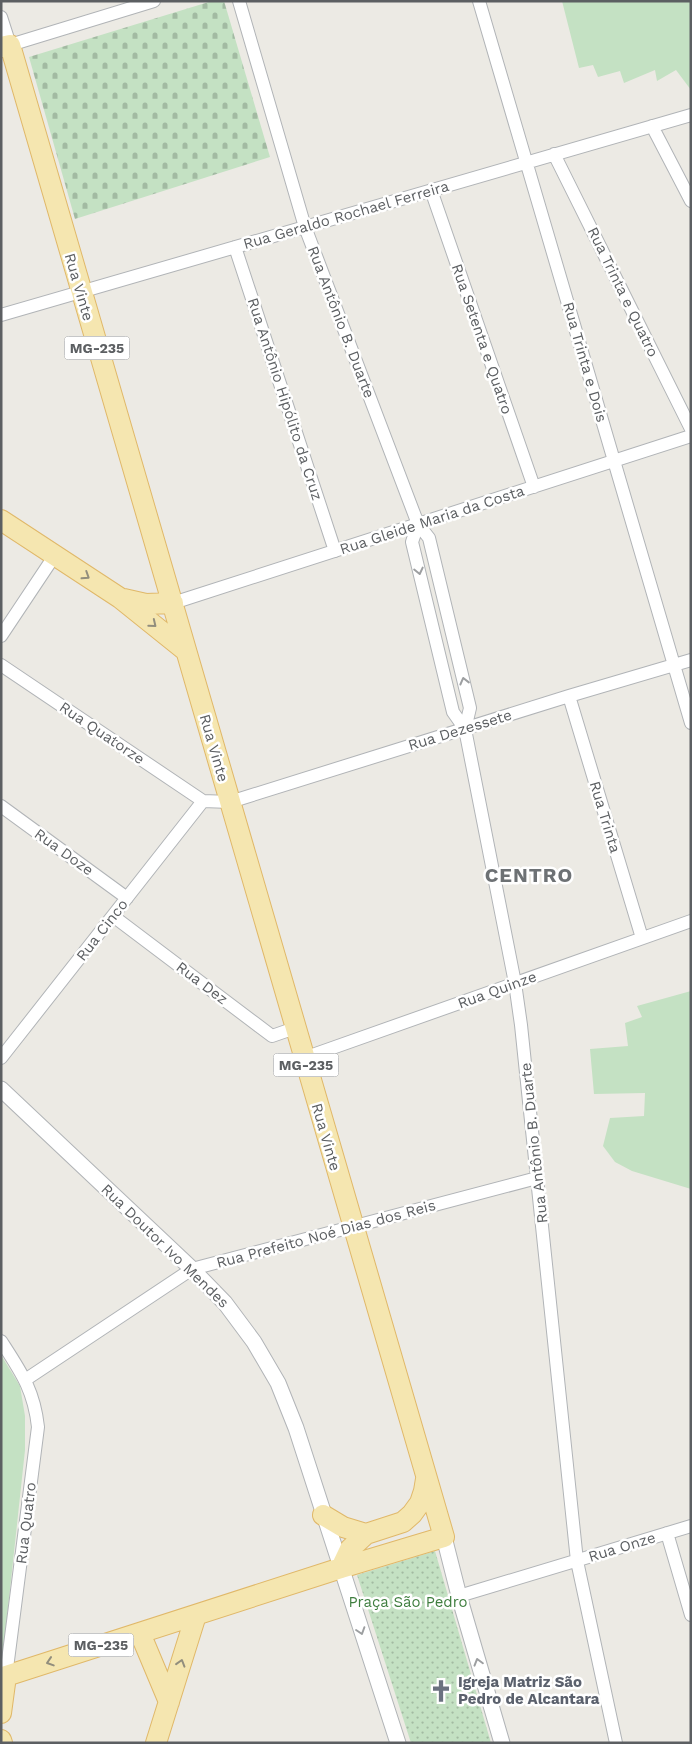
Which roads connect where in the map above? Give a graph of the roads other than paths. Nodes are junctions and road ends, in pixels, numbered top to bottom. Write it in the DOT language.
graph roads {
  1 [pos="154,1"];
  2 [pos="239,1"];
  3 [pos="479,1"];
  4 [pos="1,17"];
  5 [pos="6,46"];
  6 [pos="691,115"];
  7 [pos="652,126"];
  8 [pos="554,154"];
  9 [pos="526,163"];
  10 [pos="431,190"];
  11 [pos="691,201"];
  12 [pos="305,227"];
  13 [pos="235,247"];
  14 [pos="81,292"];
  15 [pos="1,315"];
  16 [pos="691,429"];
  17 [pos="691,436"];
  18 [pos="614,461"];
  19 [pos="534,487"];
  20 [pos="1,520"];
  21 [pos="418,524"];
  22 [pos="335,551"];
  23 [pos="54,555"];
  24 [pos="120,598"];
  25 [pos="172,603"];
  26 [pos="1,636"];
  27 [pos="186,651"];
  28 [pos="691,660"];
  29 [pos="674,665"];
  30 [pos="1,666"];
  31 [pos="568,696"];
  32 [pos="691,723"];
  33 [pos="465,728"];
  34 [pos="203,801"];
  35 [pos="230,802"];
  36 [pos="1,806"];
  37 [pos="127,898"];
  38 [pos="113,916"];
  39 [pos="691,921"];
  40 [pos="642,938"];
  41 [pos="515,983"];
  42 [pos="295,1028"];
  43 [pos="1,1058"];
  44 [pos="304,1058"];
  45 [pos="1,1089"];
  46 [pos="537,1178"];
  47 [pos="352,1227"];
  48 [pos="192,1269"];
  49 [pos="1,1341"];
  50 [pos="26,1380"];
  51 [pos="426,1479"];
  52 [pos="323,1515"];
  53 [pos="691,1526"];
  54 [pos="384,1528"];
  55 [pos="667,1533"];
  56 [pos="444,1537"];
  57 [pos="392,1552"];
  58 [pos="577,1561"];
  59 [pos="341,1568"];
  60 [pos="459,1596"];
  61 [pos="196,1615"];
  62 [pos="691,1615"];
  63 [pos="140,1633"];
  64 [pos="6,1676"];
  65 [pos="169,1702"];
  66 [pos="1,1713"];
  67 [pos="156,1743"];
  68 [pos="398,1743"];
  69 [pos="502,1743"];
  70 [pos="616,1743"];
  1 -- 5 [label="street"];
  2 -- 12 [label="street, Rua Antônio B. Duarte"];
  3 -- 9 [label="street, Rua Trinta e Dois"];
  4 -- 5 [label="street, Rua Vinte"];
  5 -- 14 [label="main road, Rua Vinte / MG-235"];
  6 -- 7 [label="street, Rua Geraldo Rochael Ferreira"];
  7 -- 8 [label="street, Rua Geraldo Rochael Ferreira"];
  7 -- 11 [label="street"];
  8 -- 9 [label="street, Rua Geraldo Rochael Ferreira"];
  8 -- 16 [label="street, Rua Trinta e Quatro"];
  9 -- 10 [label="street, Rua Geraldo Rochael Ferreira"];
  9 -- 18 [label="street, Rua Trinta e Dois"];
  10 -- 12 [label="street, Rua Geraldo Rochael Ferreira"];
  10 -- 19 [label="street, Rua Setenta e Quatro"];
  12 -- 13 [label="street, Rua Geraldo Rochael Ferreira"];
  12 -- 21 [label="street, Rua Antônio B. Duarte"];
  13 -- 14 [label="street, Rua Geraldo Rochael Ferreira"];
  13 -- 22 [label="street, Rua Antônio Hipólito da Cruz"];
  14 -- 15 [label="street, Rua Geraldo Rochael Ferreira"];
  14 -- 25 [label="main road, Rua Vinte / MG-235"];
  17 -- 18 [label="street, Rua Gleide Maria da Costa"];
  18 -- 19 [label="street, Rua Gleide Maria da Costa"];
  18 -- 29 [label="street, Rua Trinta e Dois"];
  19 -- 21 [label="street, Rua Gleide Maria da Costa"];
  20 -- 23 [label="main road"];
  21 -- 22 [label="street, Rua Gleide Maria da Costa"];
  33 -- 21 [label="street, Rua Antônio B. Duarte, one-way"];
  21 -- 33 [label="street, Rua Antônio B. Duarte, one-way"];
  22 -- 25 [label="street, Rua Gleide Maria da Costa"];
  23 -- 24 [label="main road, one-way"];
  23 -- 26 [label="street"];
  24 -- 25 [label="main road"];
  24 -- 27 [label="main road, one-way"];
  25 -- 27 [label="main road, Rua Vinte / MG-235"];
  27 -- 35 [label="main road, Rua Vinte / MG-235"];
  28 -- 29 [label="street, Rua Dezessete"];
  29 -- 31 [label="street, Rua Dezessete"];
  29 -- 32 [label="street, Rua Trinta e Dois"];
  30 -- 34 [label="street, Rua Quatorze"];
  31 -- 33 [label="street, Rua Dezessete"];
  31 -- 40 [label="street, Rua Trinta"];
  33 -- 35 [label="street, Rua Dezessete"];
  33 -- 41 [label="street, Rua Antônio B. Duarte"];
  34 -- 35 [label="street, Rua Dezessete"];
  34 -- 37 [label="street, Rua Cinco"];
  35 -- 42 [label="main road, Rua Vinte / MG-235"];
  36 -- 37 [label="street, Rua Doze"];
  37 -- 38 [label="street, Rua Cinco"];
  38 -- 42 [label="street, Rua Dez"];
  38 -- 43 [label="street, Rua Cinco"];
  39 -- 40 [label="street, Rua Quinze"];
  40 -- 41 [label="street, Rua Quinze"];
  41 -- 44 [label="street, Rua Quinze"];
  41 -- 46 [label="street, Rua Antônio B. Duarte"];
  42 -- 44 [label="main road, Rua Vinte / MG-235"];
  44 -- 47 [label="main road, Rua Vinte / MG-235"];
  45 -- 48 [label="street, Rua Doutor Ivo Mendes"];
  46 -- 47 [label="street, Rua Prefeito Noé Dias dos Reis"];
  46 -- 58 [label="street, Rua Antônio B. Duarte"];
  47 -- 48 [label="street, Rua Prefeito Noé Dias dos Reis"];
  47 -- 51 [label="main road, Rua Vinte / MG-235"];
  48 -- 50 [label="street, Rua Prefeito Noé Dias dos Reis"];
  48 -- 52 [label="street, Rua Doutor Ivo Mendes"];
  49 -- 50 [label="street, Rua Quatro"];
  50 -- 64 [label="street, Rua Quatro"];
  51 -- 54 [label="main road"];
  51 -- 56 [label="main road, MG-235"];
  52 -- 54 [label="main road"];
  52 -- 59 [label="street, Rua Doutor Ivo Mendes"];
  53 -- 55 [label="street, Rua Onze"];
  54 -- 56 [label="main road"];
  54 -- 57 [label="main road"];
  54 -- 59 [label="main road"];
  55 -- 58 [label="street, Rua Onze"];
  55 -- 62 [label="street"];
  56 -- 57 [label="main road, MG-235"];
  56 -- 60 [label="street"];
  57 -- 59 [label="main road, MG-235"];
  58 -- 60 [label="street, Rua Onze"];
  58 -- 70 [label="street, Rua Antônio B. Duarte"];
  59 -- 61 [label="main road, MG-235"];
  59 -- 68 [label="street, one-way"];
  69 -- 60 [label="street, one-way"];
  61 -- 63 [label="main road, MG-235"];
  65 -- 61 [label="main road, one-way"];
  63 -- 64 [label="main road, MG-235, one-way"];
  63 -- 65 [label="main road"];
  64 -- 66 [label="main road, Rua Quatro"];
  65 -- 67 [label="main road"];
}
